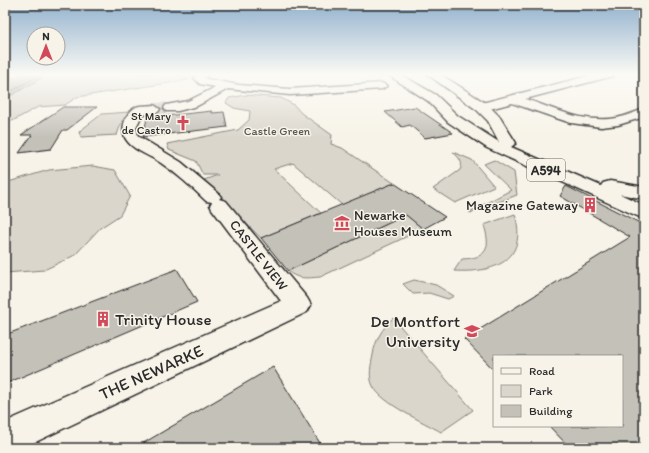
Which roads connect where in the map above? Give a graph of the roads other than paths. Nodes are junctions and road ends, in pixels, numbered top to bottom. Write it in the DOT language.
graph roads {
  1 [pos="211,95"];
  2 [pos="411,95"];
  3 [pos="427,95"];
  4 [pos="440,95"];
  5 [pos="464,95"];
  6 [pos="528,95"];
  7 [pos="513,99"];
  8 [pos="482,107"];
  9 [pos="170,108"];
  10 [pos="154,109"];
  11 [pos="644,113"];
  12 [pos="453,119"];
  13 [pos="508,144"];
  14 [pos="644,194"];
  15 [pos="644,213"];
  16 [pos="298,305"];
  17 [pos="5,439"];
  1 -- 9 [label="street"];
  2 -- 12 [label="main road, A594"];
  3 -- 12 [label="main road, A594"];
  4 -- 13 [label="main road, A594"];
  5 -- 8 [label="main road"];
  6 -- 7 [label="street"];
  7 -- 8 [label="street"];
  7 -- 11 [label="street"];
  8 -- 13 [label="main road"];
  10 -- 16 [label="street, CASTLE VIEW"];
  12 -- 15 [label="main road, A594"];
  13 -- 14 [label="main road, A594"];
  16 -- 17 [label="street, THE NEWARKE"];
}
